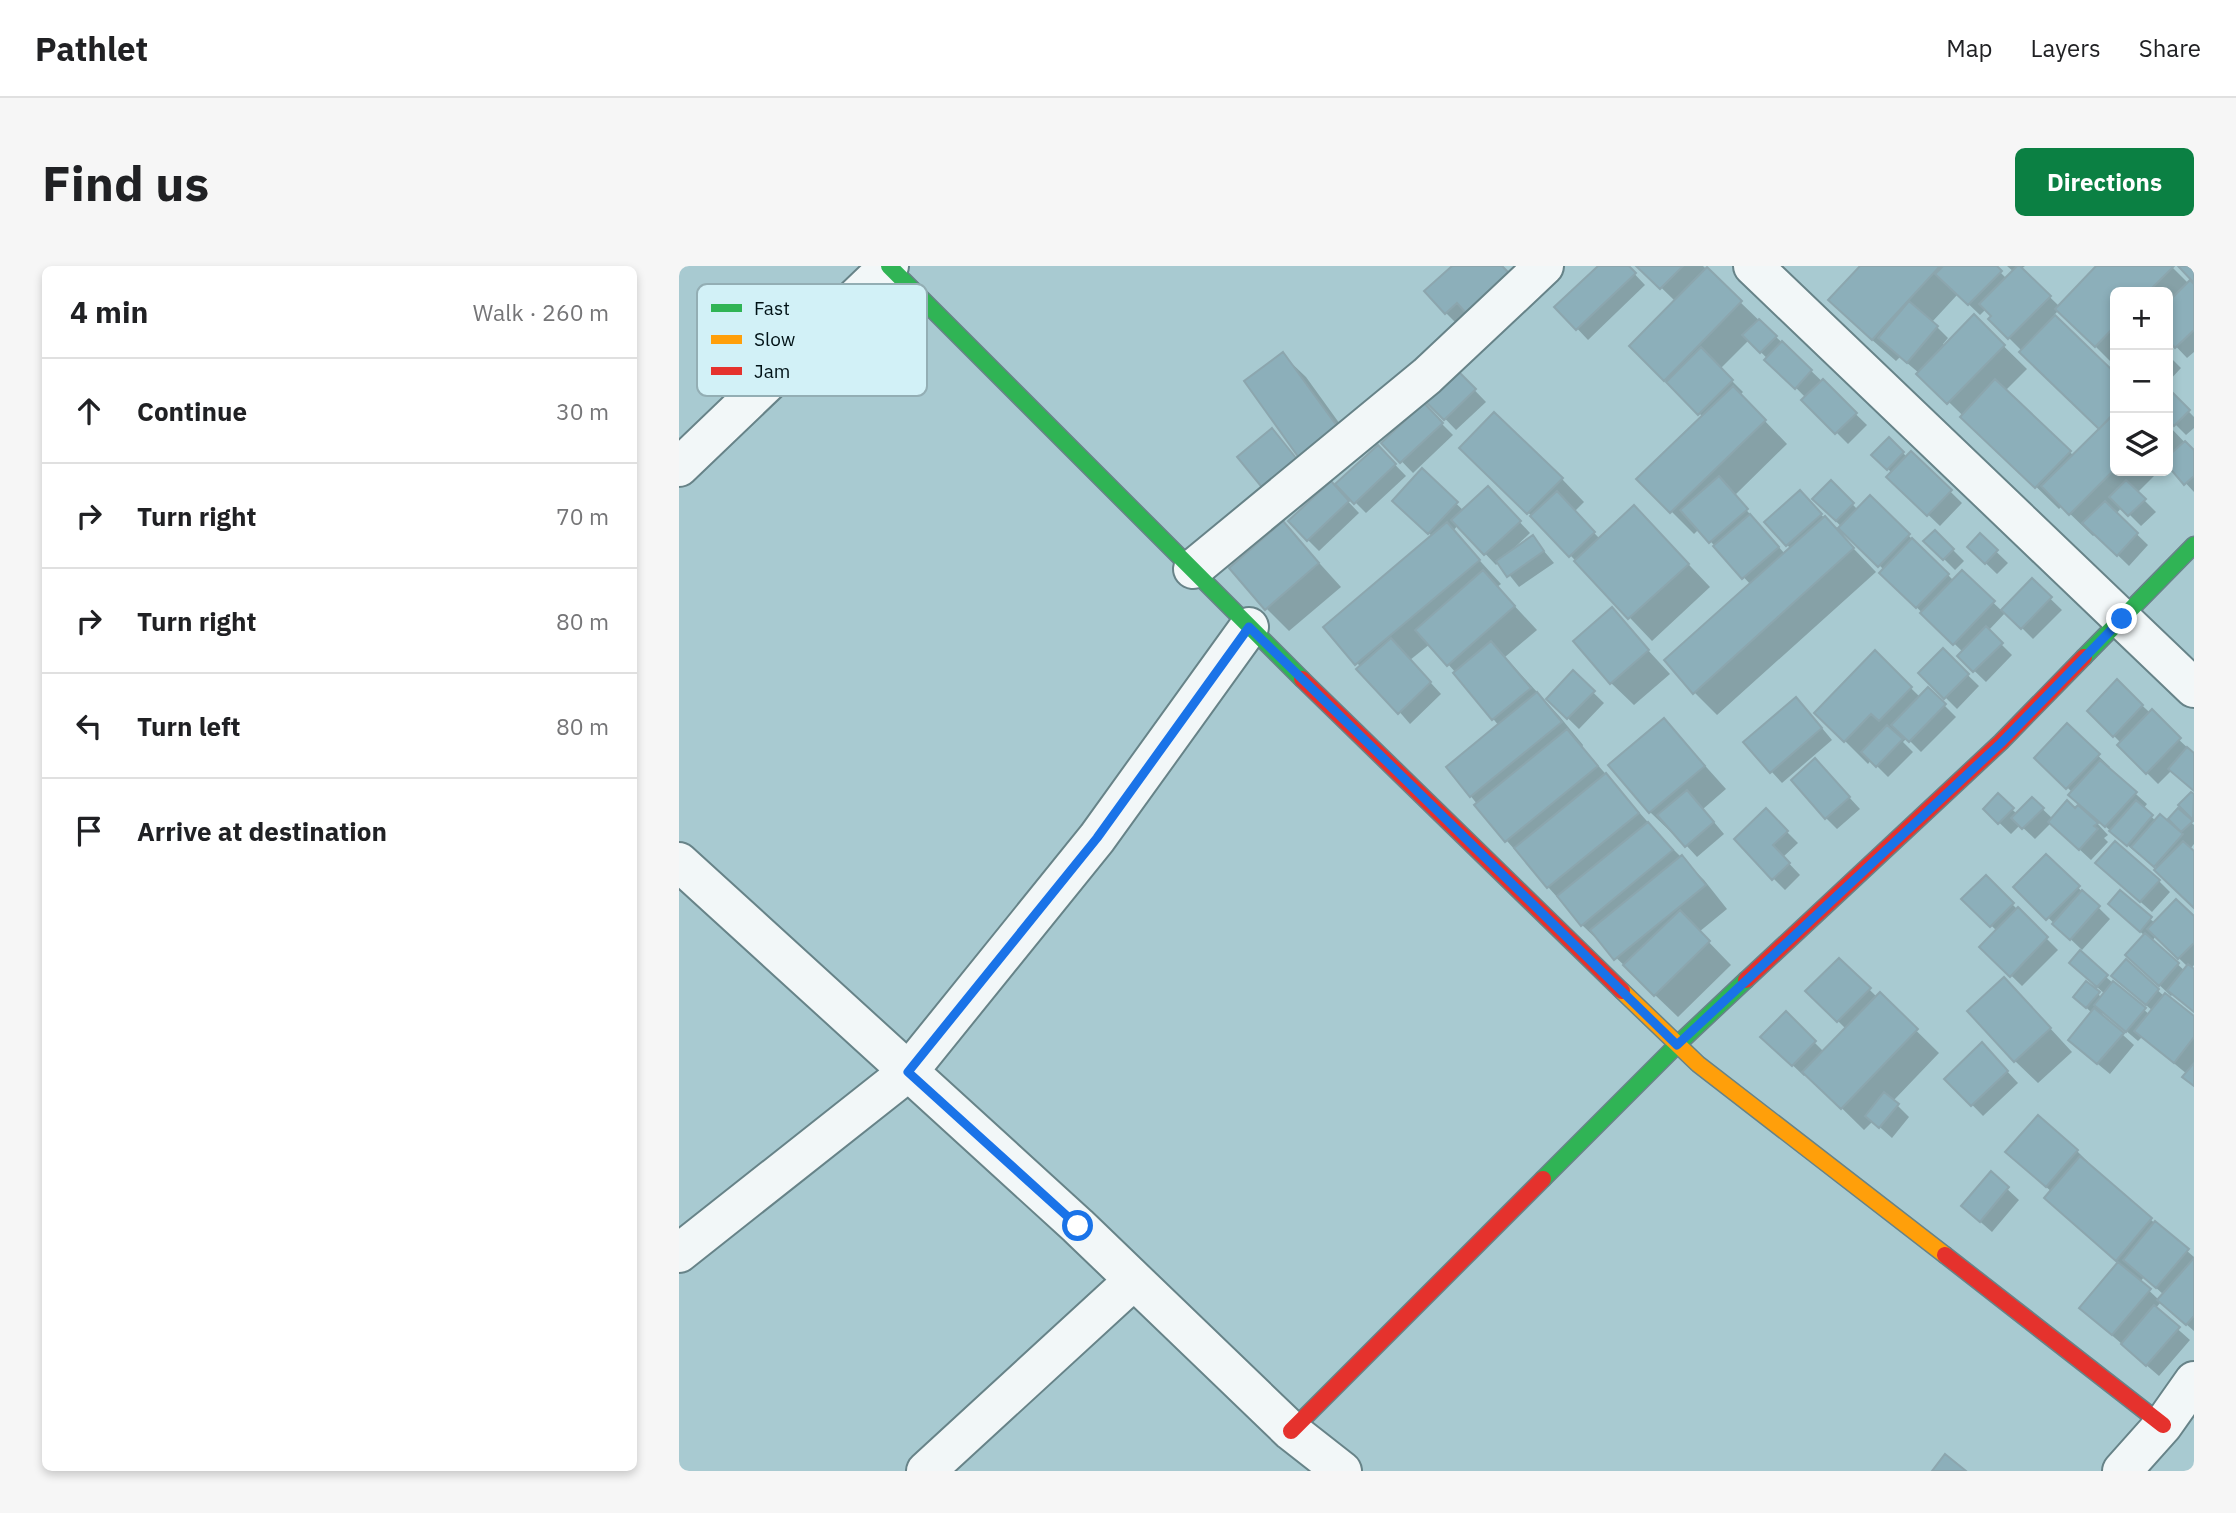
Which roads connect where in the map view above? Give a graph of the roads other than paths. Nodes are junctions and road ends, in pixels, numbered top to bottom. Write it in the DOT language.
graph roads {
  1 [pos="889,266"];
  2 [pos="1544,266"];
  3 [pos="1753,266"];
  4 [pos="870,284"];
  5 [pos="907,284"];
  6 [pos="927,304"];
  7 [pos="753,396"];
  8 [pos="679,467"];
  9 [pos="2194,545"];
  10 [pos="1193,569"];
  11 [pos="2122,619"];
  12 [pos="1249,627"];
  13 [pos="2194,688"];
  14 [pos="679,862"];
  15 [pos="1677,1045"];
  16 [pos="908,1072"];
  17 [pos="679,1253"];
  18 [pos="1134,1280"];
  19 [pos="2194,1381"];
  20 [pos="2163,1425"];
  21 [pos="1291,1431"];
  22 [pos="926,1471"];
  23 [pos="1342,1471"];
  24 [pos="2122,1471"];
  1 -- 4 [label="street"];
  1 -- 5 [label="street"];
  2 -- 10 [label="street"];
  3 -- 11 [label="street"];
  6 -- 10 [label="street"];
  7 -- 8 [label="street"];
  9 -- 11 [label="street"];
  10 -- 12 [label="street"];
  11 -- 13 [label="street"];
  11 -- 15 [label="street"];
  12 -- 15 [label="street"];
  12 -- 16 [label="street"];
  14 -- 16 [label="street"];
  15 -- 20 [label="street"];
  15 -- 21 [label="street"];
  16 -- 17 [label="street"];
  16 -- 18 [label="street"];
  18 -- 21 [label="street"];
  18 -- 22 [label="street"];
  19 -- 20 [label="street"];
  20 -- 24 [label="street"];
  21 -- 23 [label="street"];
}
